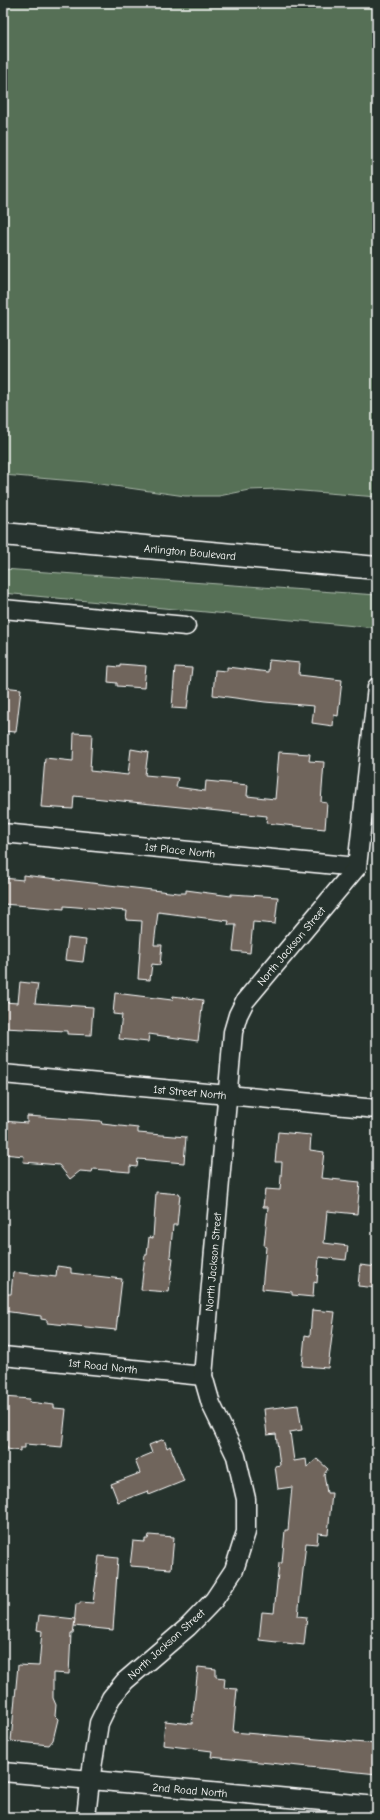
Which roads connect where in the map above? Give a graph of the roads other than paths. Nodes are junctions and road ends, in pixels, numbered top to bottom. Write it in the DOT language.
graph roads {
  1 [pos="3,534"];
  2 [pos="377,568"];
  3 [pos="3,609"];
  4 [pos="186,626"];
  5 [pos="377,687"];
  6 [pos="3,833"];
  7 [pos="357,868"];
  8 [pos="3,1074"];
  9 [pos="228,1095"];
  10 [pos="377,1109"];
  11 [pos="3,1356"];
  12 [pos="203,1376"];
  13 [pos="3,1772"];
  14 [pos="90,1781"];
  15 [pos="377,1806"];
  16 [pos="86,1817"];
  1 -- 2 [label="highway, Arlington Boulevard"];
  3 -- 4 [label="street"];
  5 -- 7 [label="street"];
  6 -- 7 [label="street, 1st Place North"];
  7 -- 9 [label="street, North Jackson Street"];
  8 -- 9 [label="street, 1st Street North"];
  9 -- 10 [label="street, 1st Street North"];
  9 -- 12 [label="street, North Jackson Street"];
  11 -- 12 [label="street, 1st Road North"];
  12 -- 14 [label="street, North Jackson Street"];
  13 -- 14 [label="street, 2nd Road North"];
  14 -- 15 [label="street, 2nd Road North"];
  14 -- 16 [label="street, North Jackson Street"];
}
